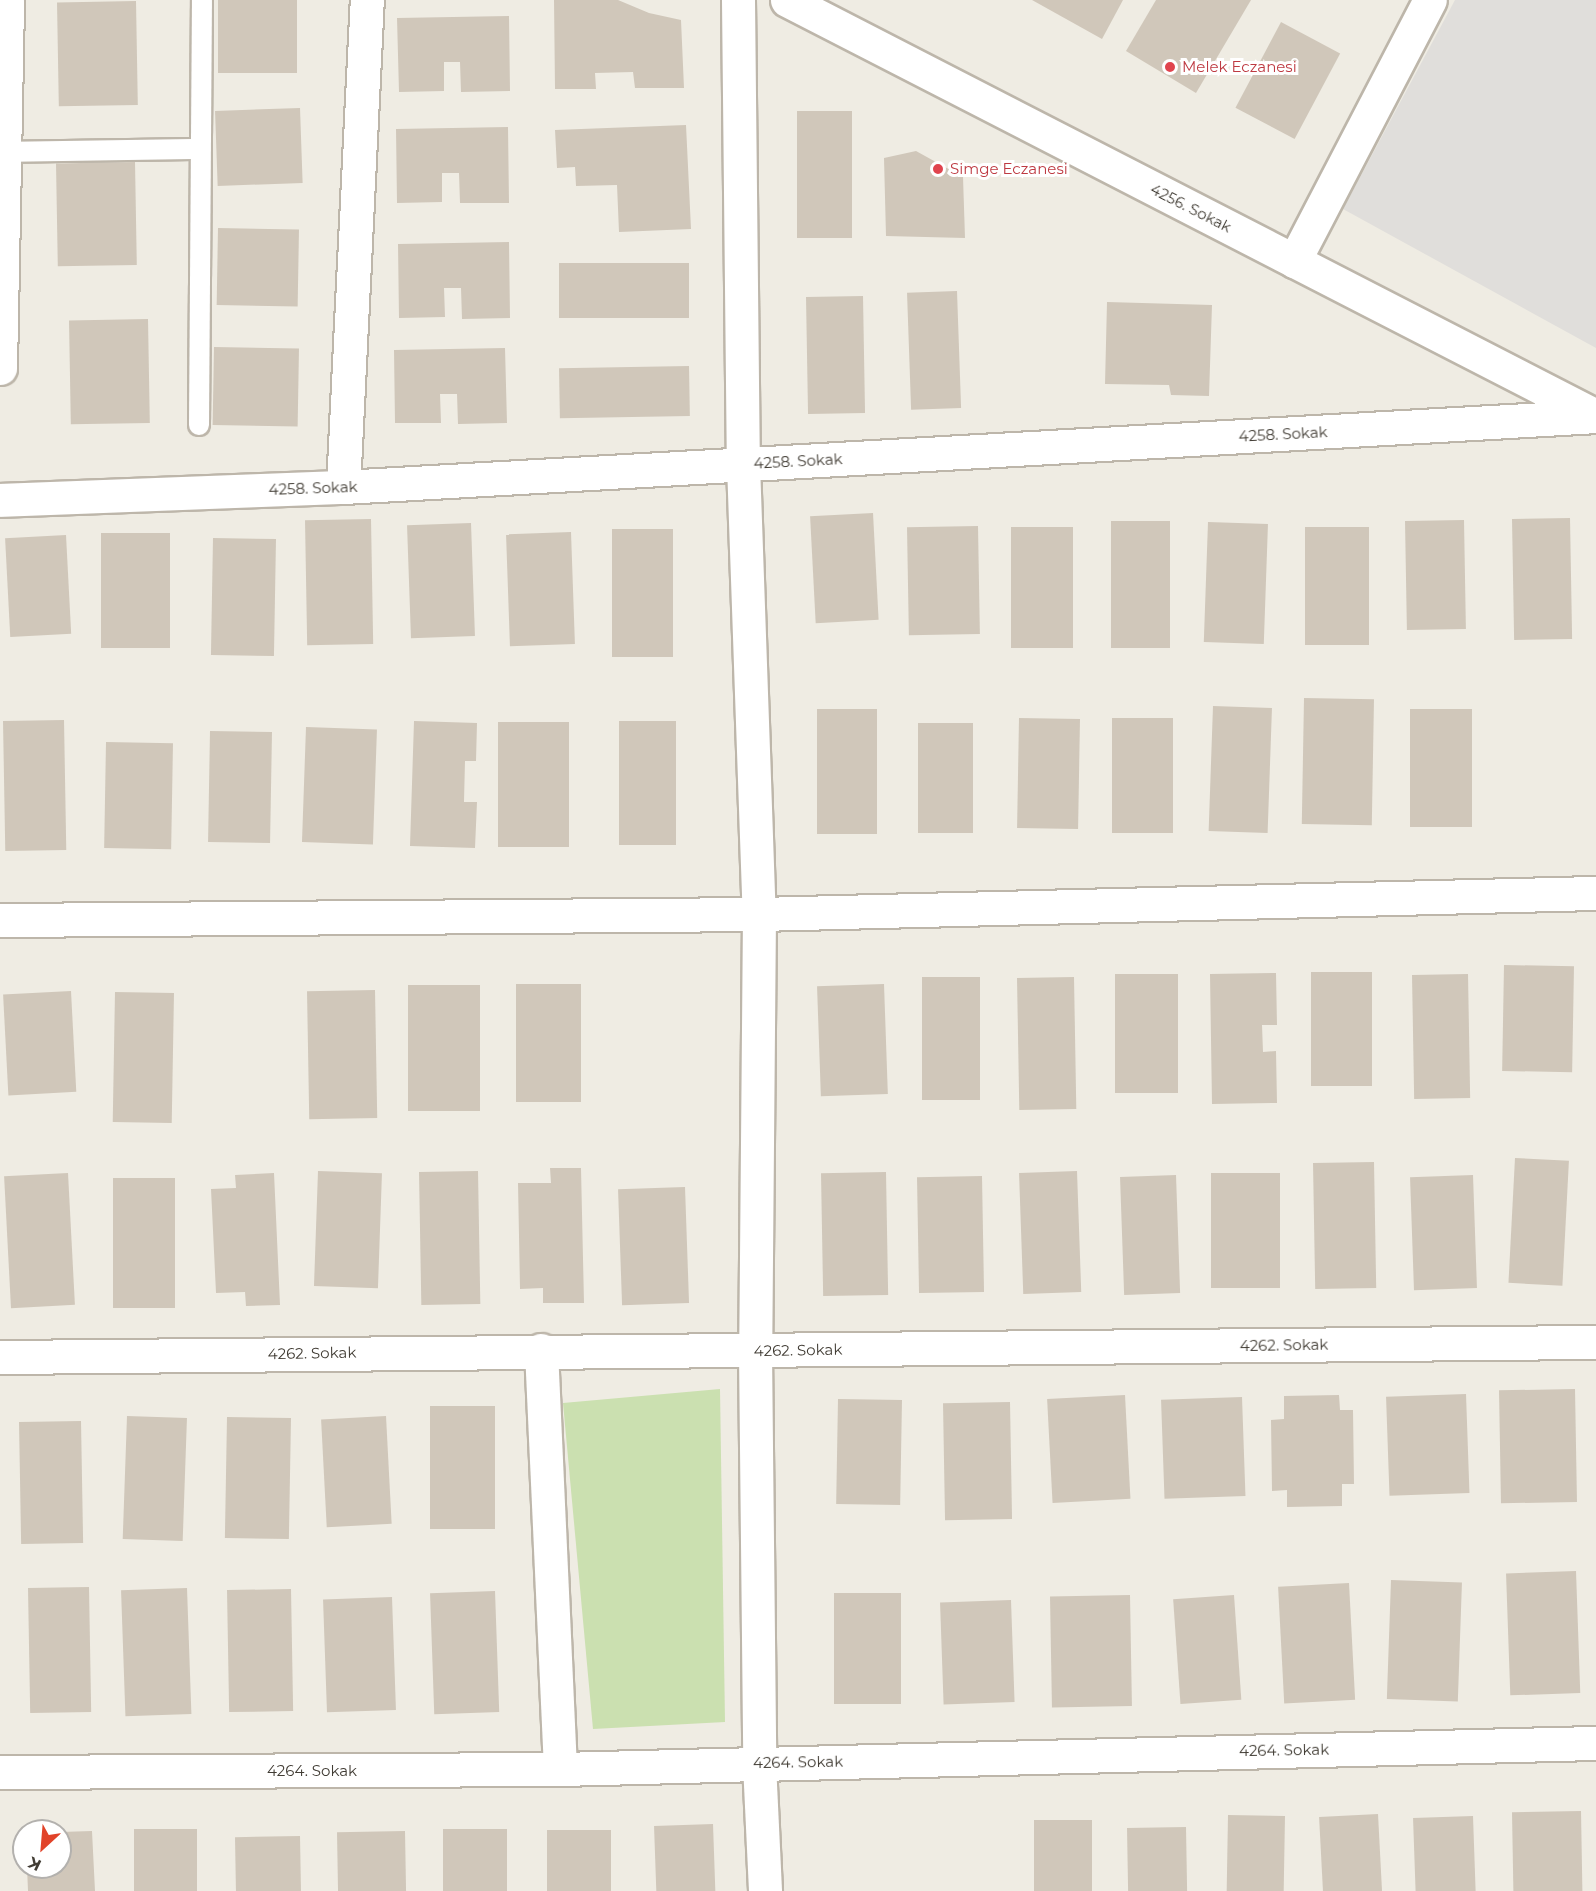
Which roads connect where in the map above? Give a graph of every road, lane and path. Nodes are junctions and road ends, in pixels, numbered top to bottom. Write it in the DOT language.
graph roads {
  1 [pos="7,0"];
  2 [pos="202,0"];
  3 [pos="367,0"];
  4 [pos="738,0"];
  5 [pos="787,0"];
  6 [pos="1430,0"];
  7 [pos="199,149"];
  8 [pos="4,152"];
  9 [pos="1294,261"];
  10 [pos="0,369"];
  11 [pos="1596,416"];
  12 [pos="199,425"];
  13 [pos="743,464"];
  14 [pos="343,487"];
  15 [pos="0,500"];
  16 [pos="1596,893"];
  17 [pos="759,914"];
  18 [pos="0,920"];
  19 [pos="1596,1342"];
  20 [pos="541,1350"];
  21 [pos="755,1351"];
  22 [pos="0,1357"];
  23 [pos="1596,1743"];
  24 [pos="759,1763"];
  25 [pos="560,1769"];
  26 [pos="0,1772"];
  27 [pos="765,1891"];
  1 -- 8 [label="street"];
  2 -- 7 [label="lane"];
  3 -- 14 [label="street"];
  4 -- 13 [label="street"];
  5 -- 9 [label="street, 4256. Sokak"];
  6 -- 9 [label="street"];
  7 -- 8 [label="lane"];
  7 -- 12 [label="lane"];
  8 -- 10 [label="street"];
  9 -- 11 [label="street, 4256. Sokak"];
  11 -- 13 [label="street, 4258. Sokak"];
  13 -- 14 [label="street, 4258. Sokak"];
  13 -- 17 [label="street"];
  14 -- 15 [label="street, 4258. Sokak"];
  16 -- 17 [label="street"];
  17 -- 18 [label="street"];
  17 -- 21 [label="street"];
  19 -- 21 [label="street, 4262. Sokak"];
  20 -- 21 [label="street, 4262. Sokak"];
  20 -- 22 [label="street, 4262. Sokak"];
  20 -- 25 [label="street"];
  21 -- 24 [label="street"];
  23 -- 24 [label="street, 4264. Sokak"];
  24 -- 25 [label="street, 4264. Sokak"];
  24 -- 27 [label="street"];
  25 -- 26 [label="street, 4264. Sokak"];
}
